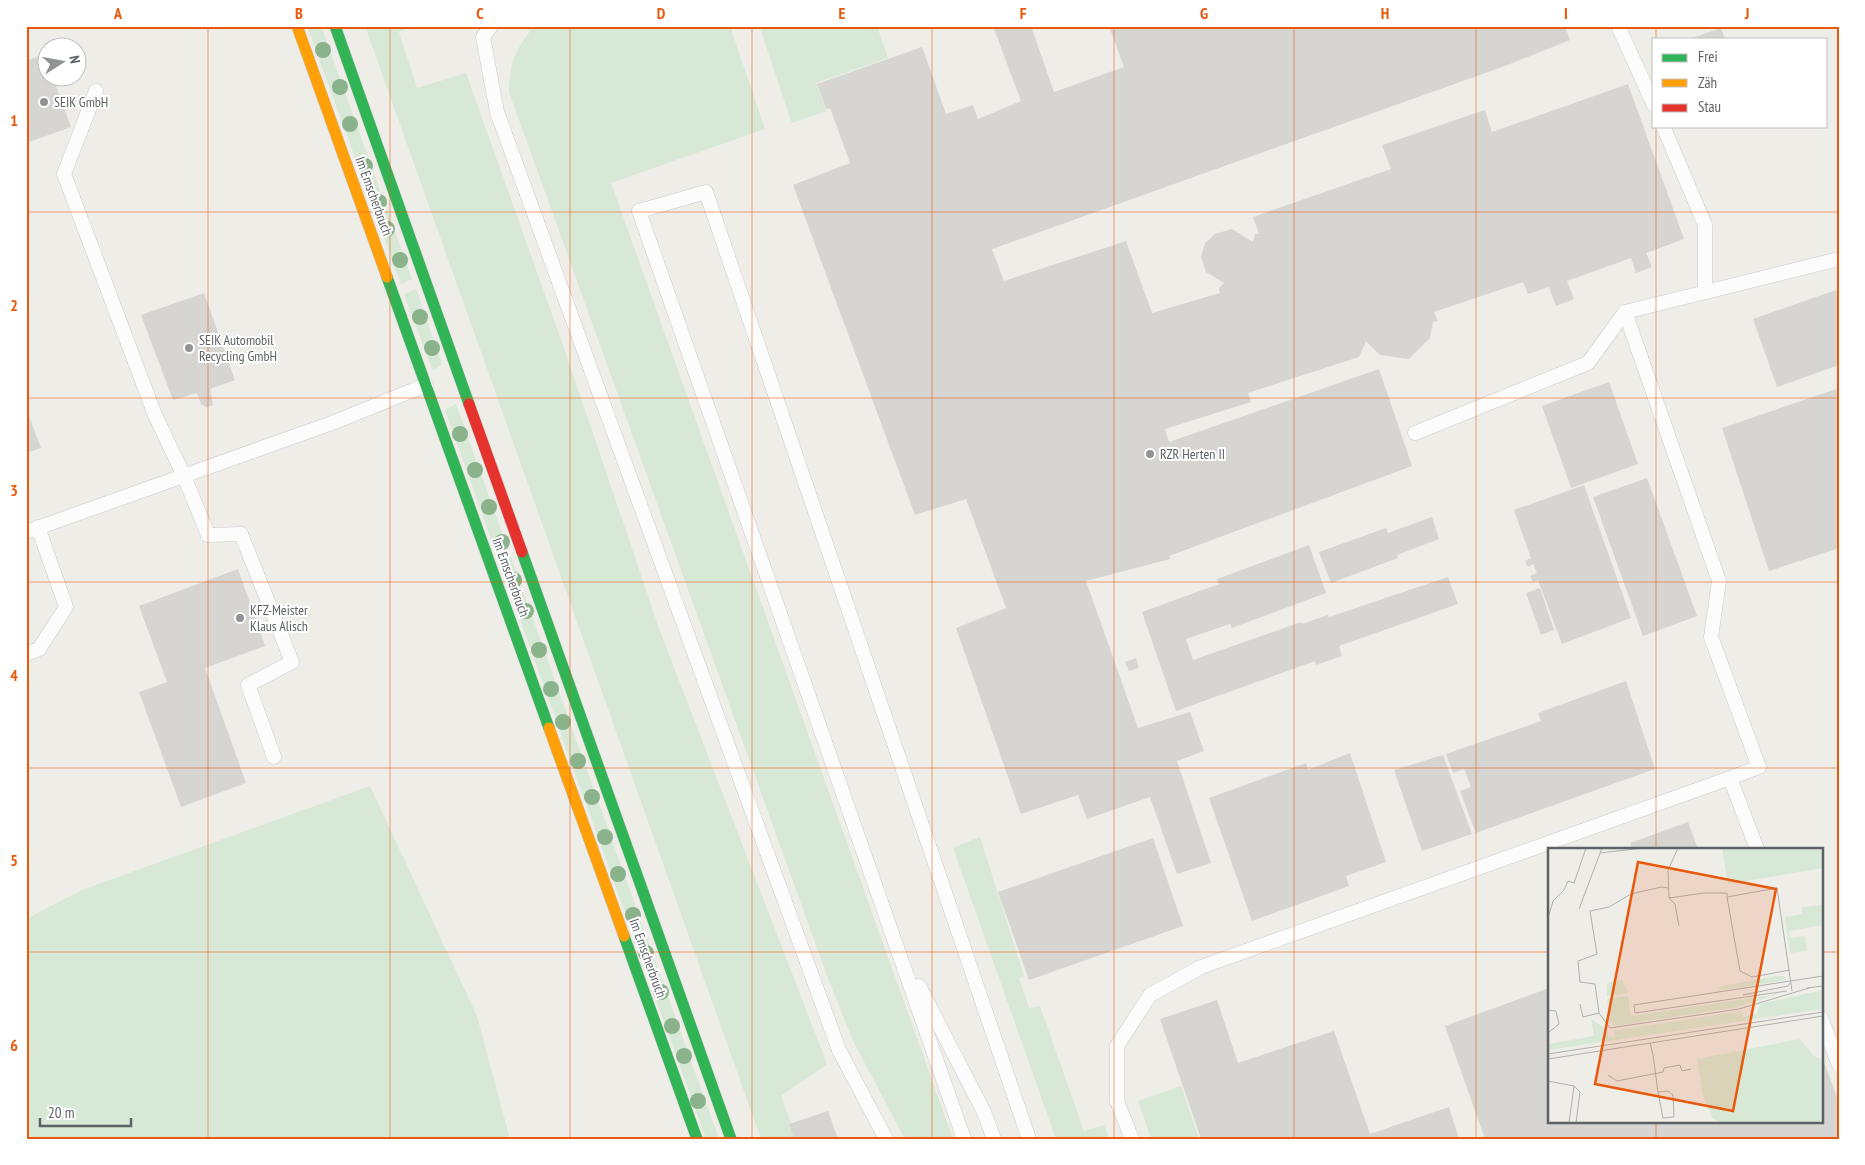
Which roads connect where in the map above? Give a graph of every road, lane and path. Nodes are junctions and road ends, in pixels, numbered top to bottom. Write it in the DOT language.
graph roads {
  1 [pos="296,26"];
  2 [pos="335,26"];
  3 [pos="491,26"];
  4 [pos="1618,26"];
  5 [pos="96,91"];
  6 [pos="1652,101"];
  7 [pos="1664,128"];
  8 [pos="1839,259"];
  9 [pos="1705,292"];
  10 [pos="1625,312"];
  11 [pos="426,385"];
  12 [pos="1415,433"];
  13 [pos="184,476"];
  14 [pos="32,530"];
  15 [pos="26,654"];
  16 [pos="274,757"];
  17 [pos="1730,778"];
  18 [pos="1757,848"];
  19 [pos="890,924"];
  20 [pos="1822,1021"];
  21 [pos="1839,1065"];
  22 [pos="697,1139"];
  23 [pos="731,1139"];
  24 [pos="886,1139"];
  25 [pos="964,1139"];
  26 [pos="994,1139"];
  27 [pos="1029,1139"];
  28 [pos="1132,1139"];
  1 -- 11 [label="main road, Im Emscherbruch"];
  2 -- 23 [label="main road, Im Emscherbruch"];
  3 -- 24 [label="lane"];
  4 -- 6 [label="lane"];
  5 -- 13 [label="lane"];
  7 -- 9 [label="lane"];
  8 -- 9 [label="lane"];
  9 -- 10 [label="lane"];
  10 -- 12 [label="lane"];
  10 -- 17 [label="lane"];
  11 -- 13 [label="lane"];
  11 -- 22 [label="main road, Im Emscherbruch"];
  13 -- 14 [label="lane"];
  13 -- 16 [label="lane"];
  14 -- 15 [label="lane"];
  17 -- 18 [label="lane"];
  17 -- 28 [label="lane"];
  19 -- 25 [label="lane"];
  19 -- 26 [label="lane"];
  19 -- 27 [label="lane"];
  20 -- 21 [label="lane"];
}
